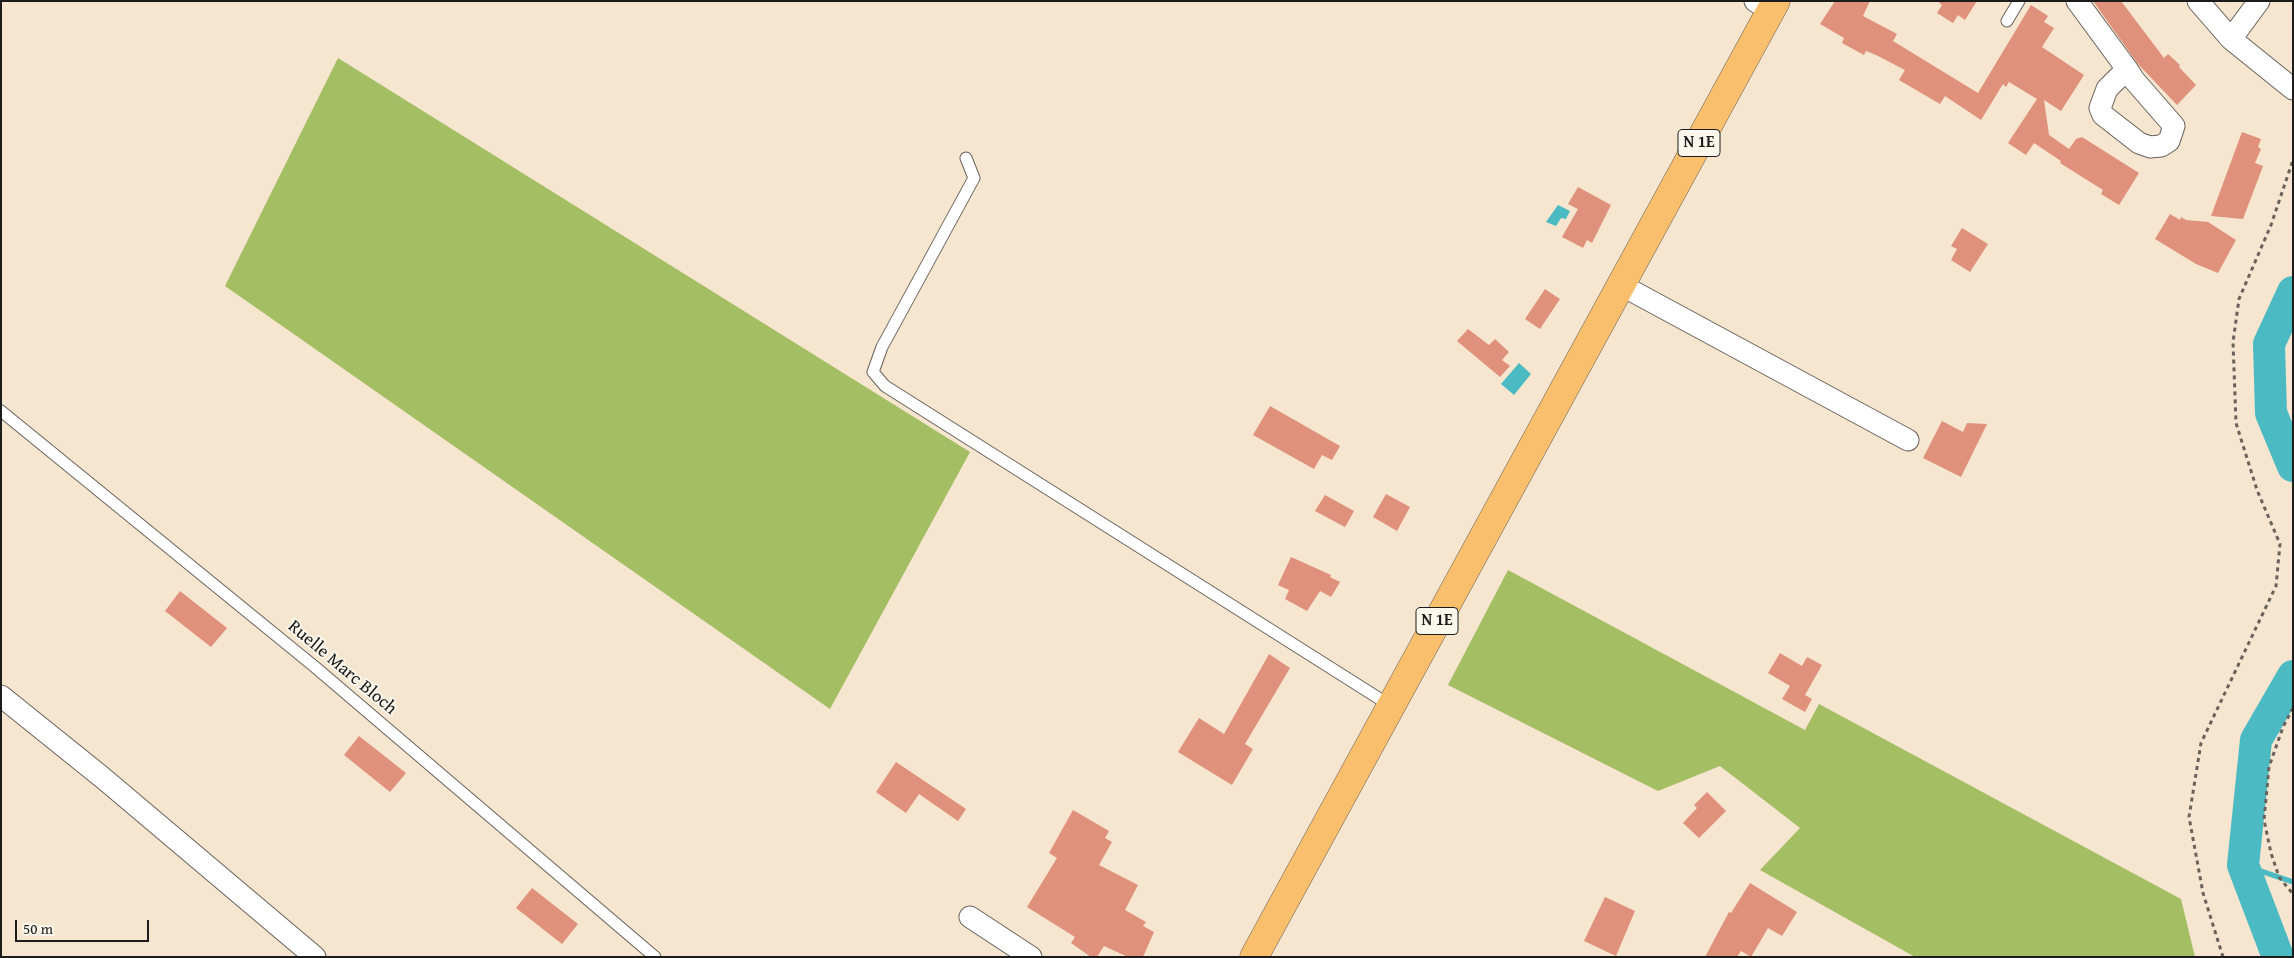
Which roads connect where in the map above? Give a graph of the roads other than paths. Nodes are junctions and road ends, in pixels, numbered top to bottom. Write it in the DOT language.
graph roads {
  1 [pos="2019,1"];
  2 [pos="2077,1"];
  3 [pos="2198,1"];
  4 [pos="2259,1"];
  5 [pos="1767,5"];
  6 [pos="2007,21"];
  7 [pos="2231,39"];
  8 [pos="2127,70"];
  9 [pos="2293,89"];
  10 [pos="966,158"];
  11 [pos="1621,285"];
  12 [pos="1,411"];
  13 [pos="1908,440"];
  14 [pos="1,696"];
  15 [pos="1390,706"];
  16 [pos="970,917"];
  17 [pos="315,957"];
  18 [pos="655,957"];
  19 [pos="1031,957"];
  20 [pos="1254,957"];
  1 -- 6 [label="lane"];
  2 -- 8 [label="street"];
  3 -- 7 [label="street"];
  4 -- 7 [label="street"];
  5 -- 11 [label="main road, N 1E"];
  7 -- 9 [label="street"];
  10 -- 15 [label="lane"];
  11 -- 13 [label="street"];
  11 -- 15 [label="main road, N 1E"];
  12 -- 18 [label="lane, Ruelle Marc Bloch"];
  14 -- 17 [label="street"];
  15 -- 20 [label="main road, N 1E"];
  16 -- 19 [label="street"];
}
